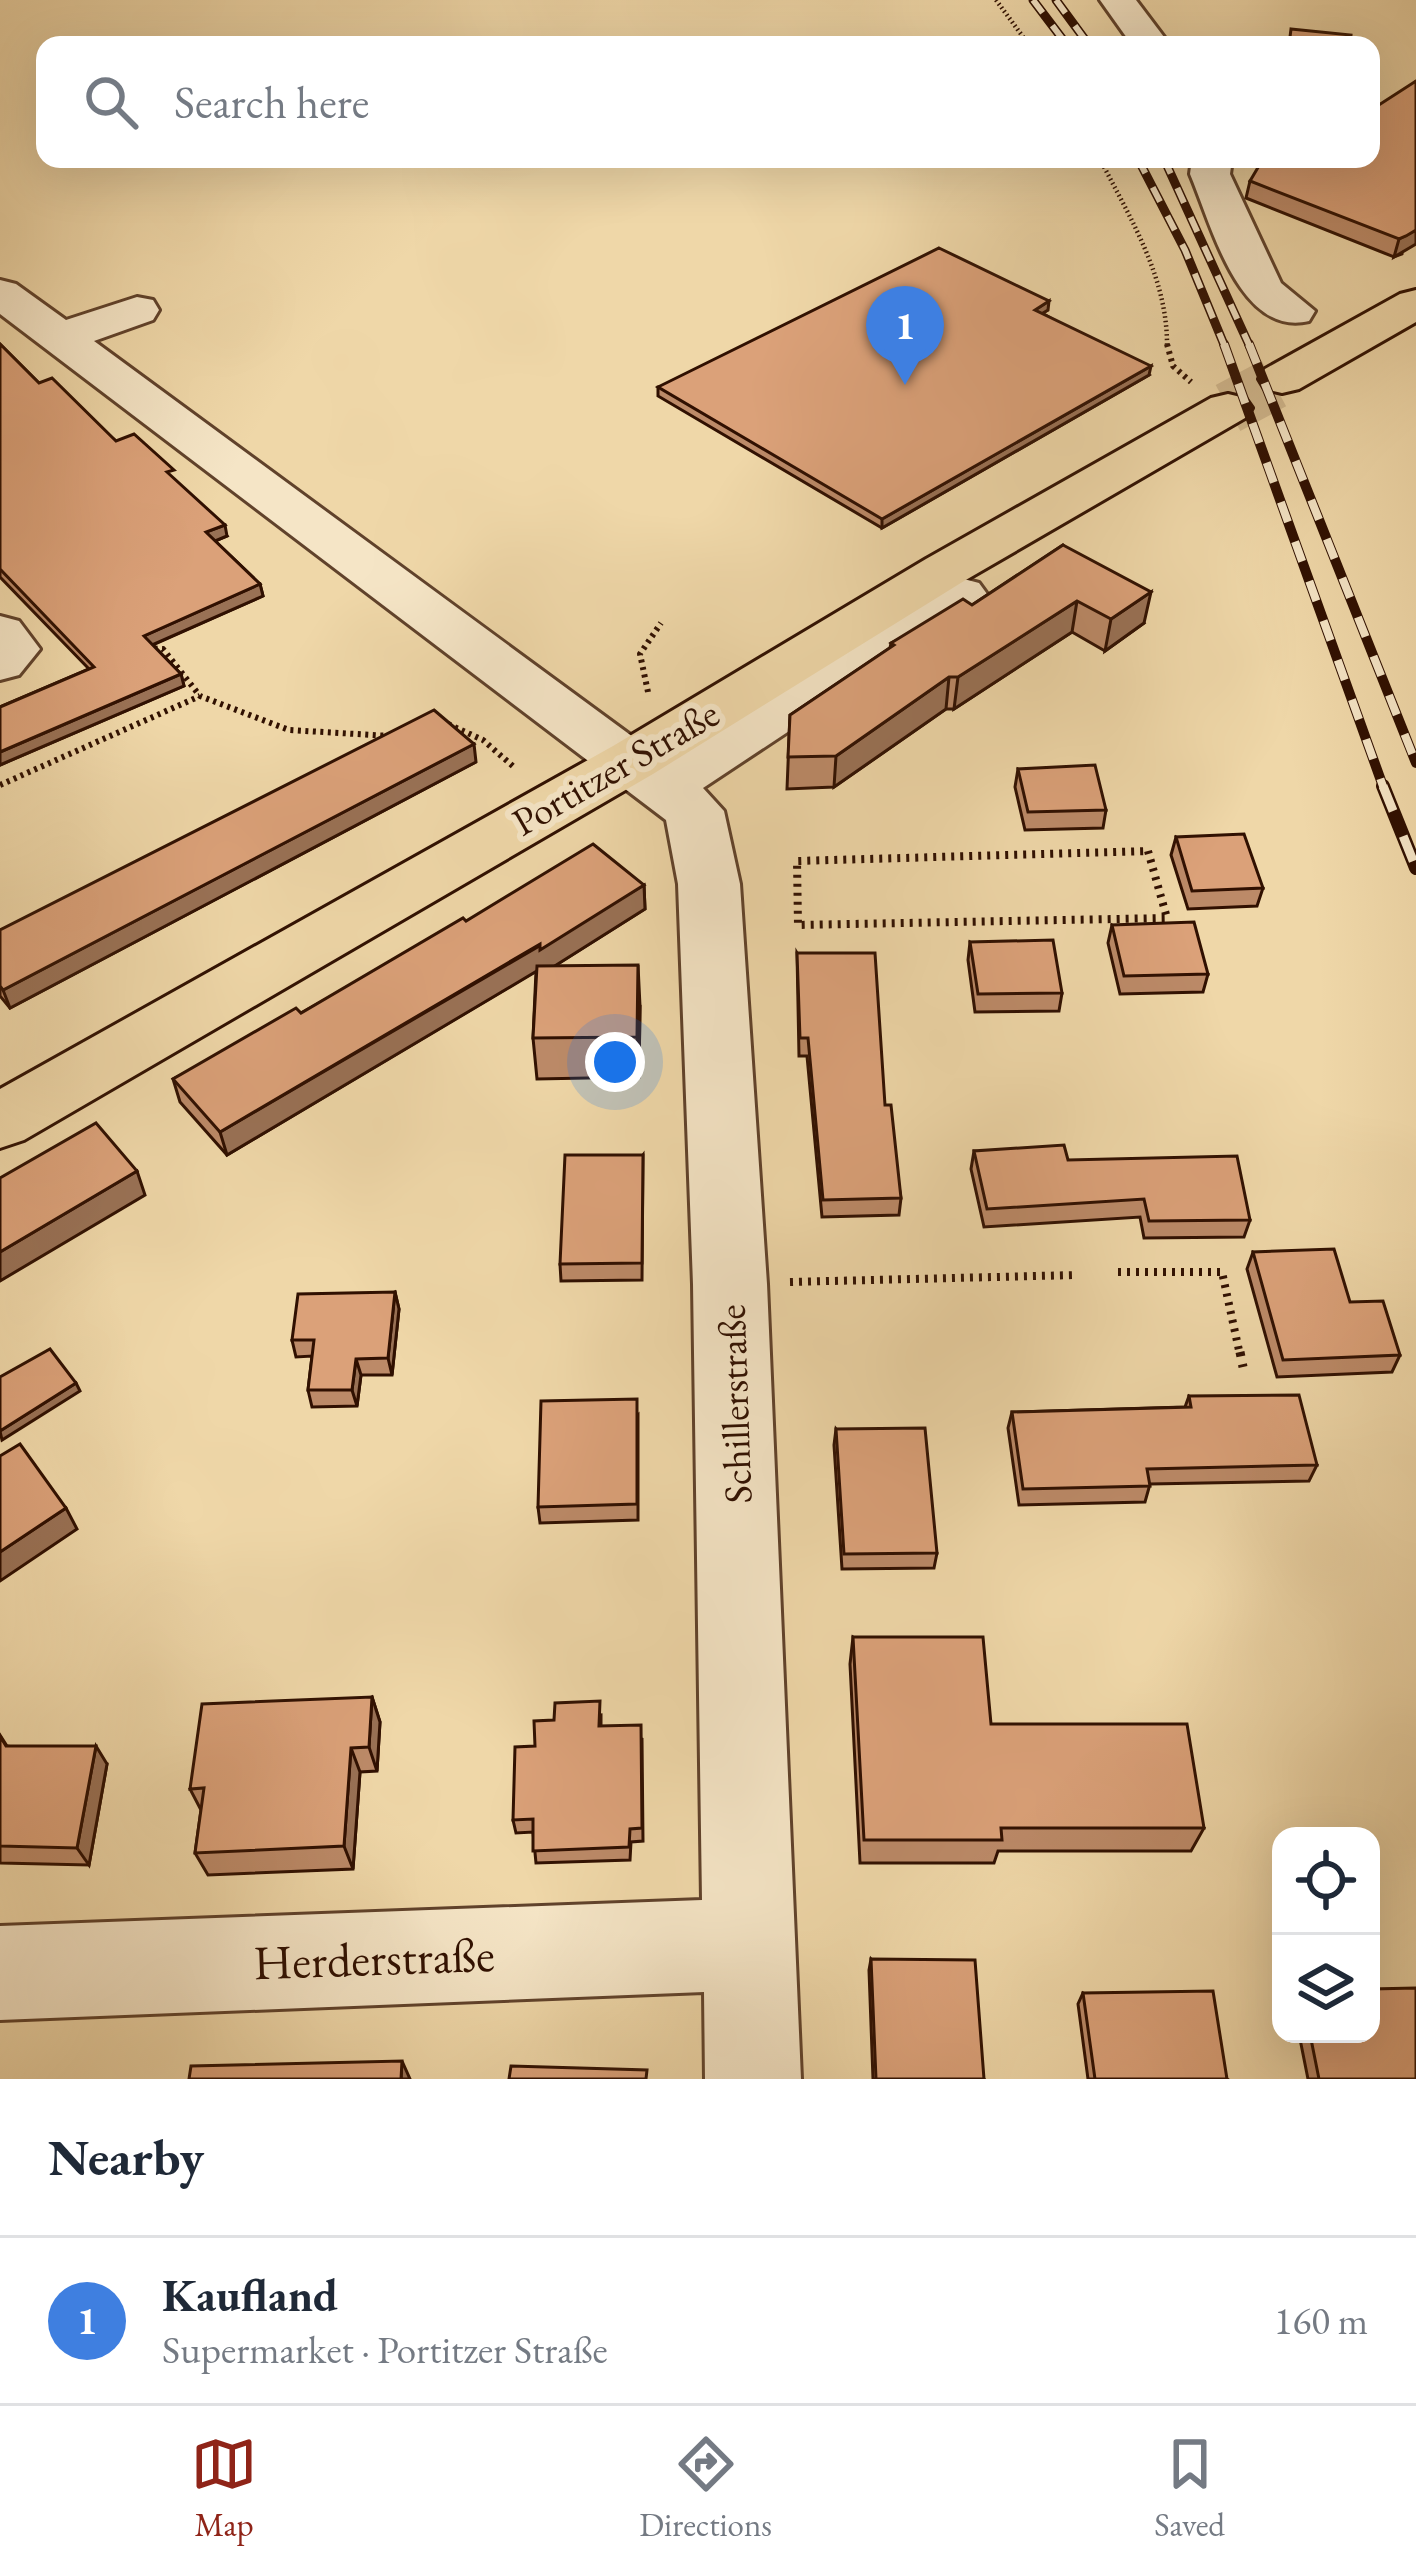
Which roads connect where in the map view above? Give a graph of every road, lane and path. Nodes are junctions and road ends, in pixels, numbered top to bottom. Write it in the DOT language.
graph roads {
  1 [pos="996,0"];
  2 [pos="1118,0"];
  3 [pos="1022,36"];
  4 [pos="1144,36"];
  5 [pos="1104,168"];
  6 [pos="1211,168"];
  7 [pos="0,293"];
  8 [pos="1277,300"];
  9 [pos="1416,303"];
  10 [pos="137,310"];
  11 [pos="63,337"];
  12 [pos="1282,379"];
  13 [pos="1211,397"];
  14 [pos="959,594"];
  15 [pos="661,622"];
  16 [pos="142,648"];
  17 [pos="200,697"];
  18 [pos="436,719"];
  19 [pos="378,748"];
  20 [pos="649,752"];
  21 [pos="527,778"];
  22 [pos="0,785"];
  23 [pos="1167,918"];
  24 [pos="0,1121"];
  25 [pos="1118,1272"];
  26 [pos="1077,1275"];
  27 [pos="765,1283"];
  28 [pos="1243,1367"];
  29 [pos="748,1944"];
  30 [pos="0,1973"];
  31 [pos="753,2079"];
  1 -- 3 [label="path"];
  2 -- 4 [label="street"];
  5 -- 13 [label="path"];
  6 -- 8 [label="street"];
  7 -- 11 [label="street, Schillerstraße"];
  9 -- 12 [label="main road"];
  10 -- 11 [label="street"];
  11 -- 20 [label="street, Schillerstraße"];
  13 -- 20 [label="main road, Portitzer Straße"];
  14 -- 20 [label="street"];
  15 -- 20 [label="path"];
  16 -- 17 [label="path"];
  17 -- 19 [label="path"];
  17 -- 22 [label="path"];
  18 -- 21 [label="path"];
  20 -- 24 [label="main road, Portitzer Straße"];
  20 -- 29 [label="street, Schillerstraße"];
  23 -- 23 [label="path"];
  25 -- 28 [label="path"];
  26 -- 27 [label="path"];
  29 -- 30 [label="street, Herderstraße"];
  29 -- 31 [label="street, Schillerstraße"];
}
